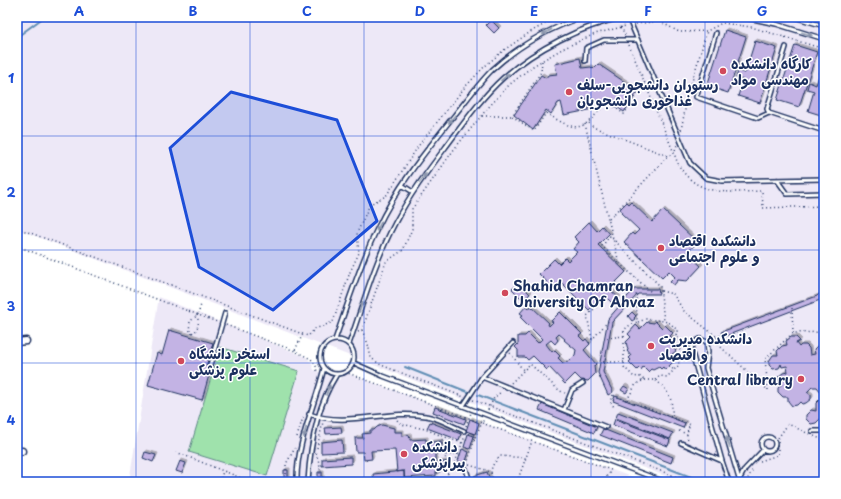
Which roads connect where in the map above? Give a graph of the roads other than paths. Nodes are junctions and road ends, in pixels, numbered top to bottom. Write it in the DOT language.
graph roads {
  1 [pos="583,17"];
  2 [pos="623,17"];
  3 [pos="628,17"];
  4 [pos="743,17"];
  5 [pos="794,17"];
  6 [pos="824,26"];
  7 [pos="716,33"];
  8 [pos="824,39"];
  9 [pos="638,40"];
  10 [pos="786,47"];
  11 [pos="585,62"];
  12 [pos="769,113"];
  13 [pos="824,130"];
  14 [pos="824,179"];
  15 [pos="777,180"];
  16 [pos="402,185"];
  17 [pos="413,192"];
  18 [pos="824,193"];
  19 [pos="225,313"];
  20 [pos="335,340"];
  21 [pos="26,341"];
  22 [pos="17,342"];
  23 [pos="513,343"];
  24 [pos="349,344"];
  25 [pos="354,362"];
  26 [pos="210,365"];
  27 [pos="324,368"];
  28 [pos="337,374"];
  29 [pos="482,377"];
  30 [pos="583,382"];
  31 [pos="463,406"];
  32 [pos="564,410"];
  33 [pos="310,414"];
  34 [pos="319,418"];
  35 [pos="606,427"];
  36 [pos="464,431"];
  37 [pos="812,431"];
  38 [pos="824,431"];
  39 [pos="681,443"];
  40 [pos="764,450"];
  41 [pos="722,461"];
  42 [pos="466,467"];
  43 [pos="738,480"];
  44 [pos="297,482"];
  45 [pos="308,482"];
  46 [pos="470,482"];
  47 [pos="665,482"];
  48 [pos="729,482"];
  1 -- 16 [label="lane, one-way"];
  17 -- 2 [label="lane, one-way"];
  3 -- 9 [label="lane"];
  4 -- 8 [label="lane, one-way"];
  5 -- 6 [label="lane"];
  7 -- 12 [label="lane"];
  9 -- 11 [label="lane"];
  9 -- 15 [label="lane"];
  10 -- 12 [label="lane"];
  12 -- 13 [label="lane"];
  14 -- 15 [label="lane"];
  15 -- 18 [label="lane"];
  16 -- 17 [label="lane"];
  16 -- 20 [label="lane, one-way"];
  24 -- 17 [label="lane, one-way"];
  19 -- 26 [label="lane"];
  20 -- 24 [label="lane"];
  20 -- 27 [label="lane"];
  21 -- 22 [label="street"];
  23 -- 29 [label="lane"];
  24 -- 25 [label="lane"];
  25 -- 28 [label="lane"];
  25 -- 31 [label="lane"];
  27 -- 28 [label="lane"];
  27 -- 33 [label="lane"];
  34 -- 28 [label="lane, one-way"];
  29 -- 31 [label="lane"];
  29 -- 32 [label="lane"];
  30 -- 32 [label="lane"];
  31 -- 47 [label="lane"];
  32 -- 35 [label="lane"];
  33 -- 34 [label="lane"];
  33 -- 44 [label="lane, one-way"];
  34 -- 36 [label="lane"];
  34 -- 45 [label="lane"];
  37 -- 38 [label="lane"];
  39 -- 41 [label="lane"];
  40 -- 40 [label="lane"];
  40 -- 43 [label="lane"];
  43 -- 41 [label="lane, one-way"];
  41 -- 48 [label="lane"];
  42 -- 46 [label="lane"];
}
